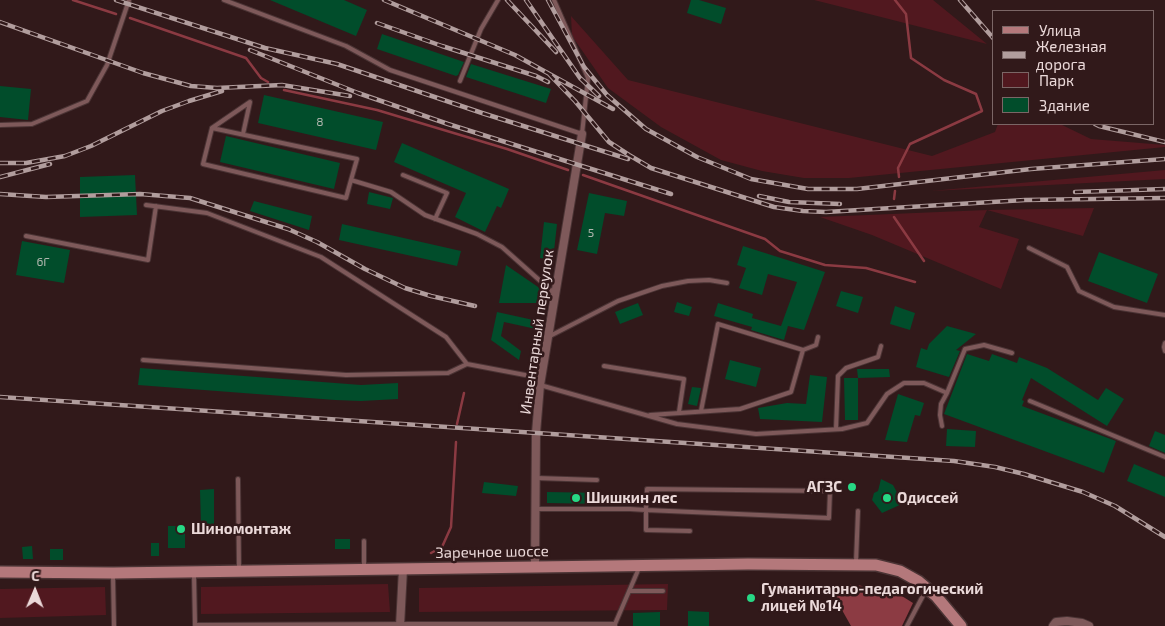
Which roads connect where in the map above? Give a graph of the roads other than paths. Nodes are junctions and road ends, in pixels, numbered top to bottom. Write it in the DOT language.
graph roads {
  1 [pos="129,0"];
  2 [pos="224,0"];
  3 [pos="498,0"];
  4 [pos="554,0"];
  5 [pos="460,81"];
  6 [pos="0,125"];
  7 [pos="212,128"];
  8 [pos="243,134"];
  9 [pos="582,134"];
  10 [pos="403,175"];
  11 [pos="351,180"];
  12 [pos="146,205"];
  13 [pos="156,206"];
  14 [pos="435,219"];
  15 [pos="26,236"];
  16 [pos="1029,248"];
  17 [pos="727,283"];
  18 [pos="555,294"];
  19 [pos="1165,316"];
  20 [pos="548,336"];
  21 [pos="818,337"];
  22 [pos="1165,343"];
  23 [pos="881,346"];
  24 [pos="803,350"];
  25 [pos="1165,350"];
  26 [pos="1012,353"];
  27 [pos="143,360"];
  28 [pos="467,364"];
  29 [pos="604,366"];
  30 [pos="541,381"];
  31 [pos="946,393"];
  32 [pos="1030,401"];
  33 [pos="701,411"];
  34 [pos="679,412"];
  35 [pos="647,416"];
  36 [pos="942,426"];
  37 [pos="836,429"];
  38 [pos="1165,457"];
  39 [pos="536,478"];
  40 [pos="238,479"];
  41 [pos="597,480"];
  42 [pos="535,509"];
  43 [pos="646,510"];
  44 [pos="858,511"];
  45 [pos="690,531"];
  46 [pos="364,541"];
  47 [pos="856,565"];
  48 [pos="535,566"];
  49 [pos="640,566"];
  50 [pos="364,568"];
  51 [pos="403,568"];
  52 [pos="194,570"];
  53 [pos="239,570"];
  54 [pos="0,572"];
  55 [pos="113,572"];
  56 [pos="927,588"];
  57 [pos="629,591"];
  58 [pos="663,592"];
  59 [pos="400,625"];
  60 [pos="615,625"];
  61 [pos="114,626"];
  62 [pos="907,626"];
  63 [pos="961,626"];
  64 [pos="1053,626"];
  65 [pos="1089,626"];
  1 -- 6 [label="lane"];
  2 -- 9 [label="lane"];
  3 -- 5 [label="lane"];
  4 -- 9 [label="lane"];
  7 -- 8 [label="lane"];
  7 -- 8 [label="lane"];
  7 -- 11 [label="lane"];
  8 -- 11 [label="lane"];
  9 -- 18 [label="street, Инвентарный переулок"];
  10 -- 14 [label="lane"];
  11 -- 14 [label="lane"];
  12 -- 13 [label="lane"];
  13 -- 15 [label="lane"];
  13 -- 28 [label="lane"];
  14 -- 18 [label="lane"];
  16 -- 19 [label="lane"];
  17 -- 20 [label="lane"];
  18 -- 20 [label="street, Инвентарный переулок"];
  20 -- 30 [label="street, Инвентарный переулок"];
  21 -- 24 [label="lane"];
  22 -- 25 [label="lane"];
  23 -- 37 [label="lane"];
  24 -- 33 [label="lane"];
  24 -- 33 [label="lane"];
  26 -- 31 [label="lane"];
  27 -- 28 [label="lane"];
  28 -- 30 [label="lane"];
  29 -- 34 [label="lane"];
  30 -- 35 [label="lane"];
  30 -- 39 [label="street, Инвентарный переулок"];
  31 -- 36 [label="lane"];
  31 -- 37 [label="lane"];
  32 -- 38 [label="lane"];
  33 -- 34 [label="lane"];
  34 -- 35 [label="lane"];
  35 -- 37 [label="lane"];
  39 -- 41 [label="lane"];
  39 -- 42 [label="street, Инвентарный переулок"];
  40 -- 53 [label="lane"];
  42 -- 43 [label="lane"];
  42 -- 48 [label="street, Инвентарный переулок"];
  43 -- 43 [label="lane"];
  43 -- 45 [label="lane"];
  44 -- 47 [label="lane"];
  46 -- 50 [label="lane"];
  47 -- 49 [label="main road, Заречное шоссе"];
  47 -- 56 [label="main road, Заречное шоссе"];
  48 -- 49 [label="main road, Заречное шоссе"];
  48 -- 51 [label="main road, Заречное шоссе"];
  49 -- 57 [label="lane"];
  50 -- 51 [label="main road, Заречное шоссе"];
  50 -- 53 [label="main road, Заречное шоссе"];
  51 -- 59 [label="street"];
  52 -- 53 [label="main road, Заречное шоссе"];
  52 -- 55 [label="main road, Заречное шоссе"];
  52 -- 59 [label="lane"];
  54 -- 55 [label="main road, Заречное шоссе"];
  55 -- 61 [label="lane"];
  56 -- 62 [label="lane"];
  56 -- 63 [label="main road, Заречное шоссе"];
  57 -- 58 [label="lane"];
  57 -- 60 [label="lane"];
  59 -- 60 [label="lane"];
  64 -- 65 [label="street"];
}
